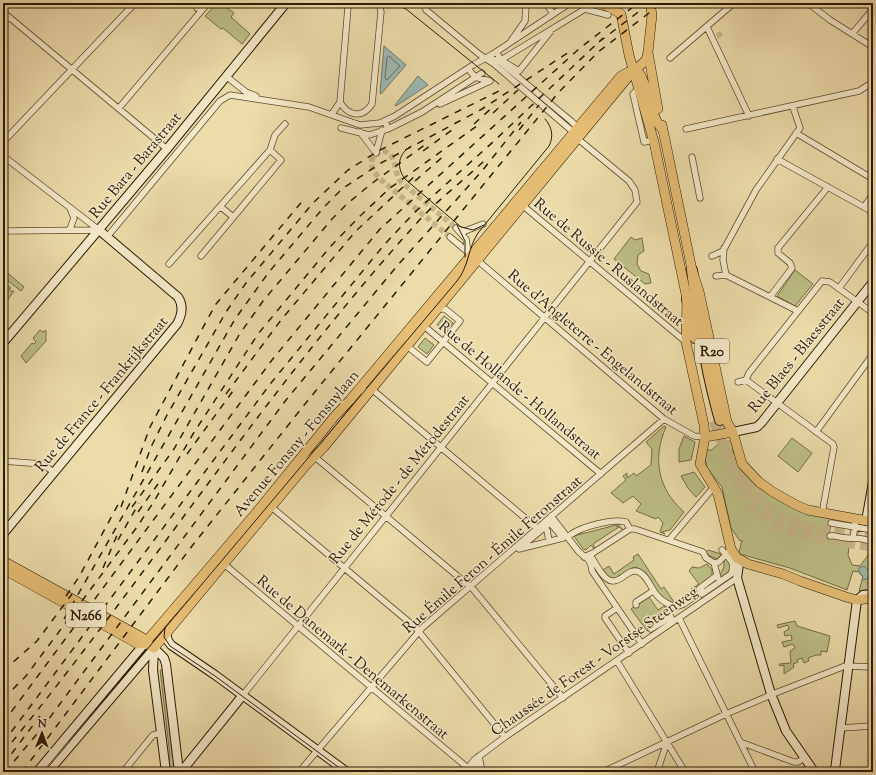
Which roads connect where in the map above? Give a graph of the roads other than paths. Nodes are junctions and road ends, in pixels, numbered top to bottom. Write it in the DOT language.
graph roads {
  1 [pos="135,3"];
  2 [pos="208,3"];
  3 [pos="286,3"];
  4 [pos="350,3"];
  5 [pos="379,3"];
  6 [pos="426,3"];
  7 [pos="523,3"];
  8 [pos="546,3"];
  9 [pos="570,3"];
  10 [pos="581,3"];
  11 [pos="602,3"];
  12 [pos="650,3"];
  13 [pos="734,3"];
  14 [pos="808,3"];
  15 [pos="585,9"];
  16 [pos="873,9"];
  17 [pos="3,12"];
  18 [pos="553,14"];
  19 [pos="608,15"];
  20 [pos="8,17"];
  21 [pos="3,23"];
  22 [pos="707,27"];
  23 [pos="552,28"];
  24 [pos="852,34"];
  25 [pos="511,42"];
  26 [pos="873,47"];
  27 [pos="648,52"];
  28 [pos="497,53"];
  29 [pos="486,58"];
  30 [pos="670,58"];
  31 [pos="501,60"];
  32 [pos="72,69"];
  33 [pos="470,71"];
  34 [pos="482,73"];
  35 [pos="634,73"];
  36 [pos="227,77"];
  37 [pos="475,77"];
  38 [pos="873,82"];
  39 [pos="262,99"];
  40 [pos="340,102"];
  41 [pos="793,107"];
  42 [pos="119,108"];
  43 [pos="422,112"];
  44 [pos="332,114"];
  45 [pos="562,114"];
  46 [pos="749,116"];
  47 [pos="557,119"];
  48 [pos="285,124"];
  49 [pos="341,128"];
  50 [pos="384,128"];
  51 [pos="686,129"];
  52 [pos="663,130"];
  53 [pos="355,131"];
  54 [pos="576,133"];
  55 [pos="796,133"];
  56 [pos="3,142"];
  57 [pos="167,149"];
  58 [pos="270,150"];
  59 [pos="3,156"];
  60 [pos="692,157"];
  61 [pos="777,159"];
  62 [pos="873,179"];
  63 [pos="828,187"];
  64 [pos="675,191"];
  65 [pos="664,194"];
  66 [pos="873,194"];
  67 [pos="700,198"];
  68 [pos="520,203"];
  69 [pos="868,206"];
  70 [pos="221,207"];
  71 [pos="70,208"];
  72 [pos="873,212"];
  73 [pos="233,217"];
  74 [pos="483,224"];
  75 [pos="70,229"];
  76 [pos="99,230"];
  77 [pos="3,231"];
  78 [pos="463,235"];
  79 [pos="107,237"];
  80 [pos="450,237"];
  81 [pos="472,240"];
  82 [pos="873,242"];
  83 [pos="724,248"];
  84 [pos="202,255"];
  85 [pos="712,256"];
  86 [pos="472,257"];
  87 [pos="590,261"];
  88 [pos="169,264"];
  89 [pos="692,270"];
  90 [pos="726,275"];
  91 [pos="716,276"];
  92 [pos="873,282"];
  93 [pos="839,288"];
  94 [pos="687,298"];
  95 [pos="770,298"];
  96 [pos="858,301"];
  97 [pos="441,309"];
  98 [pos="798,311"];
  99 [pos="872,311"];
  100 [pos="544,318"];
  101 [pos="424,326"];
  102 [pos="443,342"];
  103 [pos="686,342"];
  104 [pos="3,343"];
  105 [pos="407,346"];
  106 [pos="873,354"];
  107 [pos="746,380"];
  108 [pos="738,382"];
  109 [pos="494,384"];
  110 [pos="371,390"];
  111 [pos="357,391"];
  112 [pos="777,404"];
  113 [pos="664,419"];
  114 [pos="732,432"];
  115 [pos="816,432"];
  116 [pos="704,437"];
  117 [pos="441,447"];
  118 [pos="315,457"];
  119 [pos="3,461"];
  120 [pos="54,472"];
  121 [pos="601,474"];
  122 [pos="873,482"];
  123 [pos="713,488"];
  124 [pos="271,508"];
  125 [pos="256,513"];
  126 [pos="822,514"];
  127 [pos="386,516"];
  128 [pos="551,516"];
  129 [pos="868,523"];
  130 [pos="855,526"];
  131 [pos="542,528"];
  132 [pos="630,529"];
  133 [pos="873,530"];
  134 [pos="3,534"];
  135 [pos="570,535"];
  136 [pos="853,537"];
  137 [pos="669,540"];
  138 [pos="549,541"];
  139 [pos="873,543"];
  140 [pos="729,555"];
  141 [pos="584,557"];
  142 [pos="600,559"];
  143 [pos="3,561"];
  144 [pos="714,563"];
  145 [pos="224,564"];
  146 [pos="748,564"];
  147 [pos="344,568"];
  148 [pos="3,569"];
  149 [pos="716,576"];
  150 [pos="723,581"];
  151 [pos="741,581"];
  152 [pos="469,586"];
  153 [pos="652,591"];
  154 [pos="701,592"];
  155 [pos="873,594"];
  156 [pos="873,598"];
  157 [pos="857,600"];
  158 [pos="636,605"];
  159 [pos="676,607"];
  160 [pos="617,608"];
  161 [pos="676,617"];
  162 [pos="298,626"];
  163 [pos="652,629"];
  164 [pos="418,631"];
  165 [pos="166,633"];
  166 [pos="145,643"];
  167 [pos="642,644"];
  168 [pos="154,648"];
  169 [pos="629,653"];
  170 [pos="617,661"];
  171 [pos="850,666"];
  172 [pos="873,667"];
  173 [pos="371,687"];
  174 [pos="772,694"];
  175 [pos="243,695"];
  176 [pos="563,698"];
  177 [pos="726,714"];
  178 [pos="873,726"];
  179 [pos="840,728"];
  180 [pos="161,733"];
  181 [pos="505,737"];
  182 [pos="667,742"];
  183 [pos="740,742"];
  184 [pos="318,750"];
  185 [pos="479,756"];
  186 [pos="804,758"];
  187 [pos="477,763"];
  188 [pos="468,771"];
  189 [pos="814,771"];
  190 [pos="835,771"];
  191 [pos="37,772"];
  192 [pos="48,772"];
  193 [pos="124,772"];
  194 [pos="166,772"];
  195 [pos="180,772"];
  196 [pos="299,772"];
  197 [pos="347,772"];
  198 [pos="482,772"];
  199 [pos="603,772"];
  200 [pos="657,772"];
  201 [pos="685,772"];
  202 [pos="755,772"];
  1 -- 32 [label="street"];
  2 -- 42 [label="street"];
  3 -- 36 [label="main road, Rue Bara - Barastraat"];
  4 -- 40 [label="street"];
  5 -- 40 [label="street"];
  6 -- 29 [label="street"];
  7 -- 25 [label="street"];
  8 -- 18 [label="street"];
  9 -- 18 [label="street"];
  10 -- 15 [label="street"];
  11 -- 35 [label="main road, R20"];
  12 -- 27 [label="main road, R20"];
  13 -- 22 [label="street"];
  14 -- 24 [label="street"];
  15 -- 19 [label="street"];
  15 -- 23 [label="street"];
  16 -- 24 [label="street"];
  17 -- 20 [label="street"];
  18 -- 25 [label="street"];
  20 -- 21 [label="street"];
  20 -- 32 [label="street"];
  22 -- 30 [label="street"];
  22 -- 46 [label="street"];
  23 -- 31 [label="street"];
  23 -- 31 [label="street"];
  24 -- 26 [label="street"];
  25 -- 29 [label="street"];
  27 -- 35 [label="main road"];
  27 -- 52 [label="main road, R20"];
  28 -- 31 [label="street"];
  29 -- 44 [label="street"];
  29 -- 45 [label="street"];
  29 -- 47 [label="street"];
  32 -- 42 [label="street"];
  32 -- 56 [label="street"];
  33 -- 37 [label="street"];
  34 -- 37 [label="street"];
  35 -- 52 [label="main road, R20"];
  35 -- 54 [label="main road"];
  35 -- 54 [label="main road"];
  35 -- 65 [label="main road, R20"];
  36 -- 39 [label="street"];
  36 -- 57 [label="main road, Rue Bara - Barastraat"];
  37 -- 43 [label="street"];
  37 -- 43 [label="street"];
  38 -- 41 [label="street"];
  39 -- 44 [label="street"];
  39 -- 79 [label="street"];
  40 -- 44 [label="street"];
  41 -- 46 [label="street"];
  41 -- 55 [label="street"];
  42 -- 57 [label="street"];
  43 -- 50 [label="street"];
  45 -- 47 [label="street"];
  45 -- 54 [label="street"];
  46 -- 51 [label="street"];
  47 -- 54 [label="street"];
  48 -- 58 [label="street"];
  49 -- 53 [label="street"];
  50 -- 53 [label="street"];
  50 -- 53 [label="street"];
  52 -- 64 [label="main road, R20"];
  54 -- 68 [label="main road, Avenue Fonsny - Fonsnylaan"];
  54 -- 87 [label="street, Rue de Mérode - de Mérodestraat"];
  55 -- 61 [label="street"];
  55 -- 62 [label="street"];
  57 -- 76 [label="main road, Rue Bara - Barastraat"];
  58 -- 70 [label="street"];
  58 -- 73 [label="street"];
  59 -- 71 [label="street"];
  60 -- 67 [label="street"];
  61 -- 63 [label="street"];
  61 -- 83 [label="street"];
  63 -- 69 [label="street"];
  63 -- 95 [label="street"];
  64 -- 65 [label="street"];
  64 -- 89 [label="main road, R20"];
  65 -- 94 [label="main road, R20"];
  66 -- 69 [label="street"];
  68 -- 86 [label="main road, Avenue Fonsny - Fonsnylaan"];
  68 -- 87 [label="street, Rue de Russie - Ruslandstraat"];
  69 -- 72 [label="street"];
  70 -- 73 [label="street"];
  70 -- 88 [label="street"];
  71 -- 75 [label="street"];
  71 -- 76 [label="street"];
  73 -- 84 [label="street"];
  74 -- 78 [label="street"];
  75 -- 76 [label="street"];
  75 -- 77 [label="street"];
  76 -- 79 [label="main road, Rue de France - Frankrijkstraat"];
  76 -- 104 [label="main road, Rue Bara - Barastraat"];
  78 -- 81 [label="street"];
  78 -- 86 [label="street"];
  79 -- 120 [label="main road, Rue de France - Frankrijkstraat"];
  80 -- 86 [label="street, Rue d'Angleterre - Engelandstraat"];
  82 -- 93 [label="street"];
  83 -- 85 [label="street"];
  83 -- 90 [label="street"];
  86 -- 100 [label="street, Rue d'Angleterre - Engelandstraat"];
  86 -- 101 [label="main road, Avenue Fonsny - Fonsnylaan"];
  86 -- 111 [label="main road, Avenue Fonsny - Fonsnylaan"];
  87 -- 100 [label="street, Rue de Mérode - de Mérodestraat"];
  87 -- 103 [label="street, Rue de Russie - Ruslandstraat"];
  89 -- 94 [label="highway, R20"];
  89 -- 114 [label="main road, R20"];
  90 -- 91 [label="street"];
  90 -- 95 [label="street"];
  92 -- 96 [label="main road, Rue Blaes - Blaesstraat"];
  93 -- 96 [label="street"];
  93 -- 98 [label="street"];
  94 -- 103 [label="main road"];
  95 -- 98 [label="street"];
  96 -- 99 [label="street"];
  96 -- 112 [label="main road, Rue Blaes - Blaesstraat"];
  97 -- 102 [label="street"];
  98 -- 107 [label="street"];
  100 -- 109 [label="street, Rue de Mérode - de Mérodestraat"];
  100 -- 113 [label="street, Rue d'Angleterre - Engelandstraat"];
  101 -- 102 [label="street, Rue de Hollande - Hollandstraat"];
  101 -- 105 [label="main road, Avenue Fonsny - Fonsnylaan"];
  102 -- 105 [label="street"];
  102 -- 109 [label="street, Rue de Hollande - Hollandstraat"];
  103 -- 116 [label="main road"];
  105 -- 110 [label="main road, Avenue Fonsny - Fonsnylaan"];
  106 -- 115 [label="street"];
  107 -- 108 [label="street"];
  107 -- 112 [label="street"];
  109 -- 117 [label="street, Rue de Mérode - de Mérodestraat"];
  109 -- 121 [label="street, Rue de Hollande - Hollandstraat"];
  110 -- 111 [label="street"];
  110 -- 117 [label="street"];
  110 -- 118 [label="main road, Avenue Fonsny - Fonsnylaan"];
  111 -- 125 [label="main road, Avenue Fonsny - Fonsnylaan"];
  112 -- 114 [label="main road, Rue Blaes - Blaesstraat"];
  112 -- 115 [label="street"];
  113 -- 116 [label="street, Rue d'Angleterre - Engelandstraat"];
  113 -- 121 [label="street, Rue Émile Feron - Émile Feronstraat"];
  114 -- 116 [label="main road"];
  114 -- 126 [label="main road"];
  115 -- 126 [label="street"];
  116 -- 123 [label="main road"];
  117 -- 127 [label="street, Rue de Mérode - de Mérodestraat"];
  117 -- 131 [label="street"];
  118 -- 124 [label="main road, Avenue Fonsny - Fonsnylaan"];
  118 -- 127 [label="street"];
  119 -- 120 [label="street"];
  120 -- 134 [label="main road, Rue de France - Frankrijkstraat"];
  121 -- 128 [label="street, Rue Émile Feron - Émile Feronstraat"];
  122 -- 129 [label="main road"];
  123 -- 137 [label="street"];
  123 -- 140 [label="main road"];
  124 -- 125 [label="street"];
  124 -- 145 [label="main road, Avenue Fonsny - Fonsnylaan"];
  124 -- 147 [label="street"];
  125 -- 166 [label="main road, Avenue Fonsny - Fonsnylaan"];
  126 -- 129 [label="main road"];
  127 -- 147 [label="street, Rue de Mérode - de Mérodestraat"];
  127 -- 152 [label="street"];
  128 -- 131 [label="street, Rue Émile Feron - Émile Feronstraat"];
  128 -- 141 [label="street"];
  129 -- 133 [label="street"];
  130 -- 133 [label="street"];
  130 -- 136 [label="street"];
  130 -- 136 [label="street"];
  131 -- 138 [label="street"];
  131 -- 138 [label="street"];
  131 -- 138 [label="street"];
  131 -- 152 [label="street, Rue Émile Feron - Émile Feronstraat"];
  132 -- 135 [label="street"];
  132 -- 137 [label="street"];
  132 -- 141 [label="street"];
  136 -- 139 [label="street"];
  137 -- 144 [label="street"];
  140 -- 144 [label="street"];
  140 -- 146 [label="main road"];
  140 -- 150 [label="street"];
  140 -- 151 [label="main road"];
  141 -- 160 [label="street"];
  142 -- 153 [label="street"];
  143 -- 166 [label="main road, N266"];
  144 -- 149 [label="street"];
  145 -- 162 [label="street, Rue de Danemark - Denemarkenstraat"];
  145 -- 165 [label="main road, Avenue Fonsny - Fonsnylaan"];
  146 -- 151 [label="main road"];
  146 -- 157 [label="main road"];
  147 -- 162 [label="street, Rue de Mérode - de Mérodestraat"];
  147 -- 164 [label="street"];
  148 -- 166 [label="main road, N266"];
  149 -- 150 [label="street"];
  149 -- 154 [label="street"];
  150 -- 154 [label="street"];
  151 -- 161 [label="street, Chaussée de Forest - Vorstse Steenweg"];
  151 -- 174 [label="main road"];
  152 -- 164 [label="street, Rue Émile Feron - Émile Feronstraat"];
  152 -- 176 [label="street"];
  153 -- 158 [label="street"];
  153 -- 159 [label="street"];
  154 -- 159 [label="street"];
  155 -- 157 [label="main road"];
  156 -- 157 [label="main road"];
  157 -- 171 [label="main road"];
  159 -- 161 [label="street"];
  159 -- 161 [label="street"];
  160 -- 167 [label="street"];
  160 -- 169 [label="street"];
  161 -- 163 [label="street"];
  161 -- 167 [label="street, Chaussée de Forest - Vorstse Steenweg"];
  161 -- 177 [label="street"];
  162 -- 173 [label="street, Rue de Danemark - Denemarkenstraat"];
  162 -- 175 [label="street, Rue de Mérode - de Mérodestraat"];
  164 -- 173 [label="street, Rue Émile Feron - Émile Feronstraat"];
  164 -- 181 [label="street"];
  165 -- 168 [label="main road, Avenue Fonsny - Fonsnylaan"];
  165 -- 175 [label="main road"];
  166 -- 168 [label="main road"];
  166 -- 191 [label="main road, Avenue Fonsny - Fonsnylaan"];
  167 -- 169 [label="street, Chaussée de Forest - Vorstse Steenweg"];
  168 -- 180 [label="main road"];
  168 -- 192 [label="main road, Avenue Fonsny - Fonsnylaan"];
  168 -- 195 [label="main road"];
  169 -- 170 [label="street, Chaussée de Forest - Vorstse Steenweg"];
  170 -- 176 [label="street, Chaussée de Forest - Vorstse Steenweg"];
  170 -- 182 [label="street"];
  171 -- 172 [label="street"];
  171 -- 174 [label="street"];
  171 -- 179 [label="main road"];
  173 -- 184 [label="street, Rue Émile Feron - Émile Feronstraat"];
  173 -- 188 [label="street, Rue de Danemark - Denemarkenstraat"];
  174 -- 177 [label="street"];
  174 -- 186 [label="main road"];
  175 -- 184 [label="main road"];
  175 -- 195 [label="main road, Rue de Mérode - de Mérodestraat"];
  176 -- 181 [label="street, Chaussée de Forest - Vorstse Steenweg"];
  177 -- 182 [label="street"];
  177 -- 183 [label="street"];
  178 -- 179 [label="street"];
  179 -- 190 [label="main road"];
  180 -- 193 [label="street"];
  180 -- 194 [label="main road"];
  181 -- 185 [label="street, Chaussée de Forest - Vorstse Steenweg"];
  182 -- 199 [label="street"];
  182 -- 200 [label="street"];
  182 -- 201 [label="street"];
  183 -- 186 [label="street"];
  183 -- 202 [label="street"];
  184 -- 196 [label="street, Rue Émile Feron - Émile Feronstraat"];
  184 -- 197 [label="main road"];
  185 -- 188 [label="street, Chaussée de Forest - Vorstse Steenweg"];
  185 -- 198 [label="street"];
  186 -- 189 [label="main road"];
  187 -- 188 [label="street"];
}
